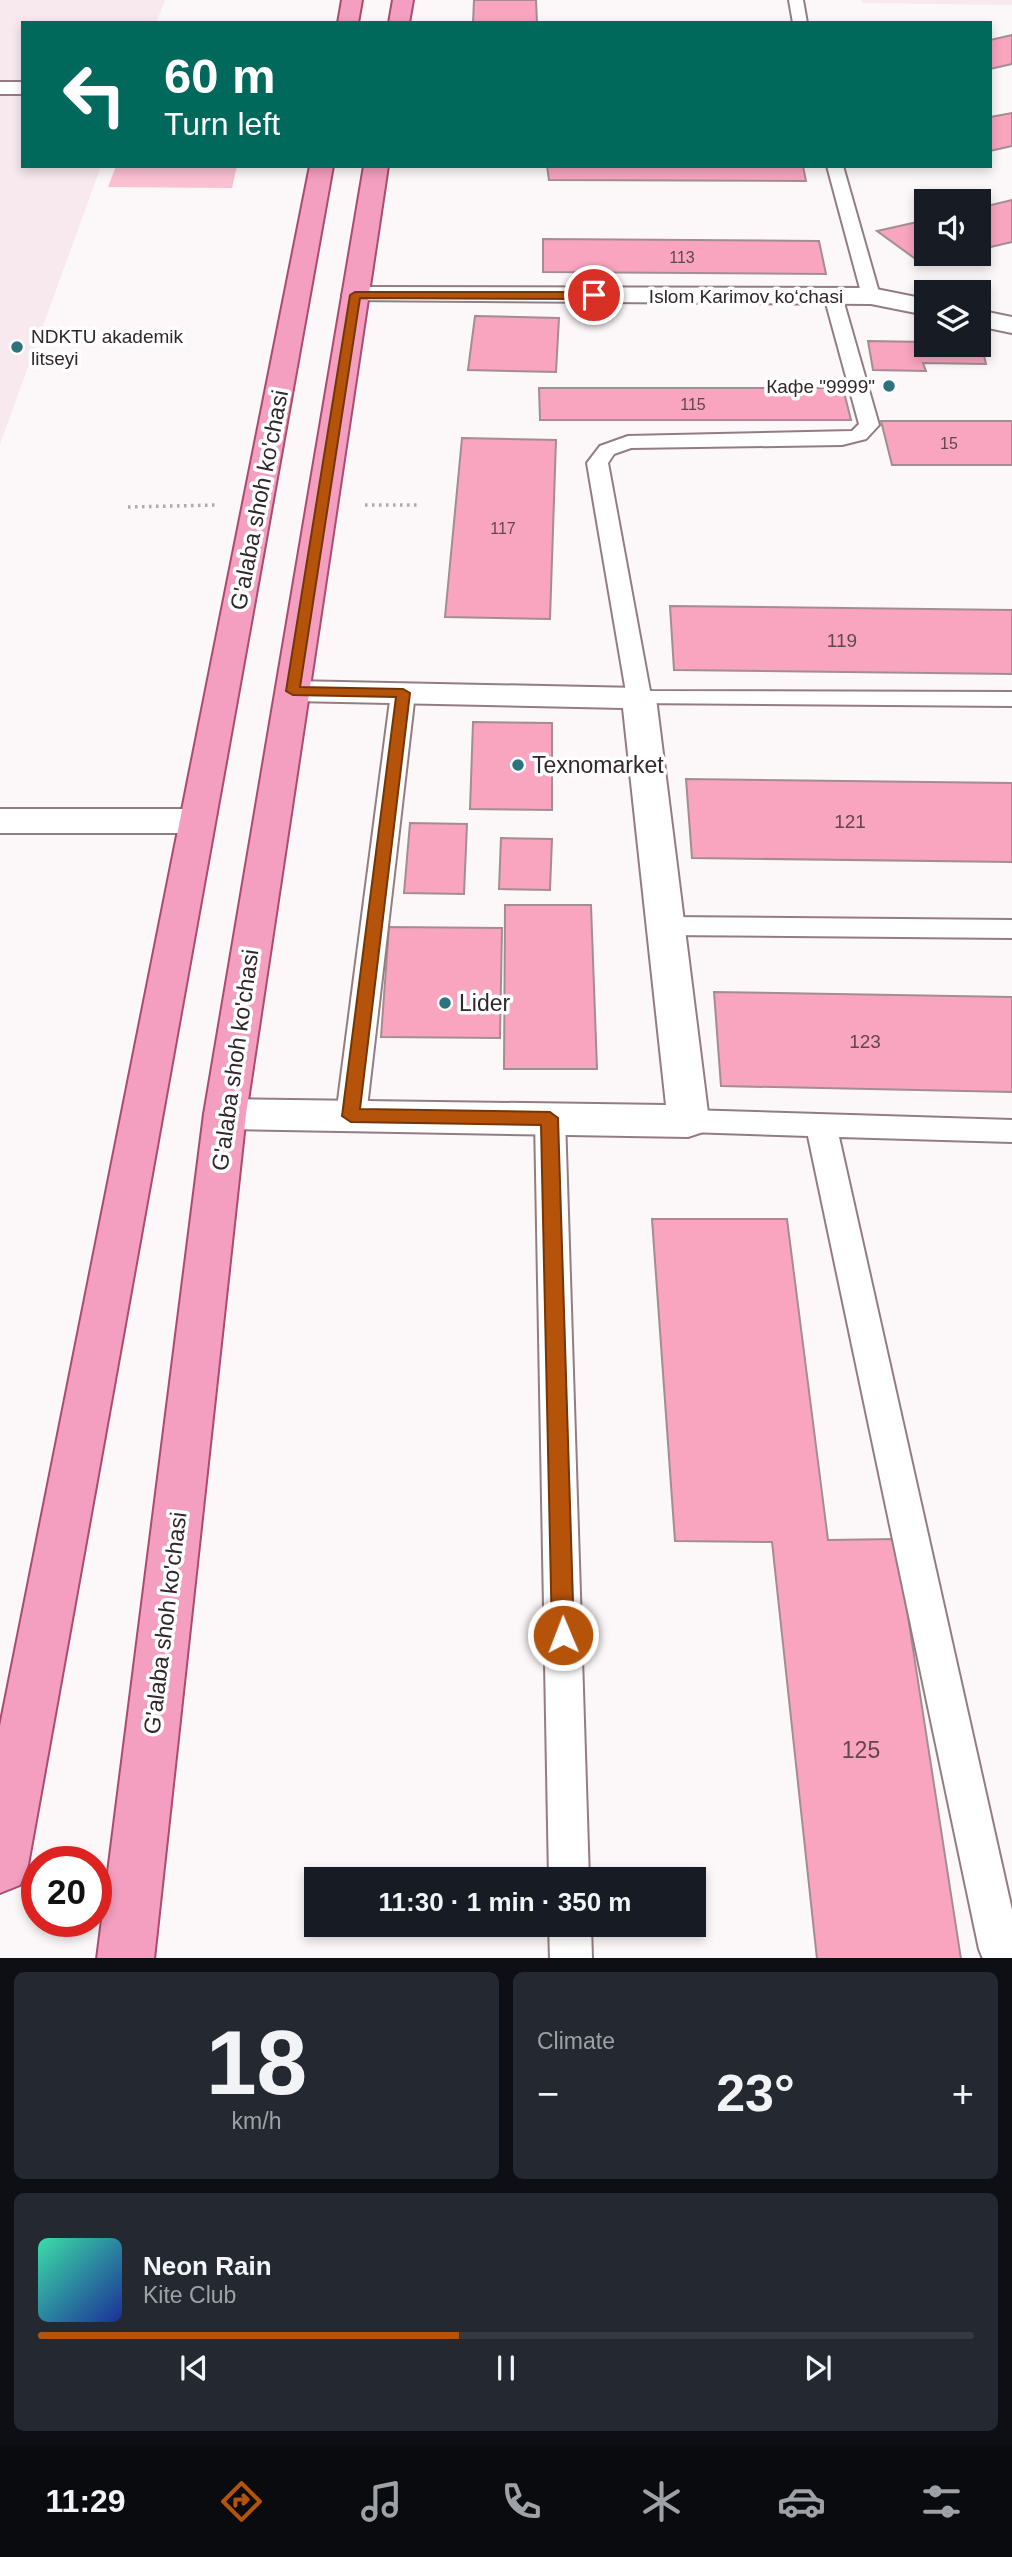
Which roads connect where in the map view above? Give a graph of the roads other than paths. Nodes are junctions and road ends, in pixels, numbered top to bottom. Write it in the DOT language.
graph roads {
  1 [pos="352,0"];
  2 [pos="402,0"];
  3 [pos="796,0"];
  4 [pos="348,21"];
  5 [pos="399,21"];
  6 [pos="800,21"];
  7 [pos="0,88"];
  8 [pos="21,88"];
  9 [pos="322,168"];
  10 [pos="376,168"];
  11 [pos="836,168"];
  12 [pos="355,295"];
  13 [pos="834,296"];
  14 [pos="871,296"];
  15 [pos="914,305"];
  16 [pos="991,321"];
  17 [pos="1012,325"];
  18 [pos="293,691"];
  19 [pos="403,693"];
  20 [pos="639,698"];
  21 [pos="1012,699"];
  22 [pos="0,821"];
  23 [pos="197,821"];
  24 [pos="665,926"];
  25 [pos="1012,929"];
  26 [pos="225,1114"];
  27 [pos="351,1116"];
  28 [pos="550,1118"];
  29 [pos="688,1121"];
  30 [pos="821,1125"];
  31 [pos="1012,1131"];
  32 [pos="0,1865"];
  33 [pos="569,1867"];
  34 [pos="570,1937"];
  35 [pos="125,1958"];
  36 [pos="571,1958"];
  37 [pos="1007,1958"];
  1 -- 4 [label="main road"];
  2 -- 5 [label="main road"];
  3 -- 6 [label="lane"];
  7 -- 8 [label="street"];
  9 -- 23 [label="main road, G'alaba shoh ko'chasi"];
  10 -- 12 [label="main road, G'alaba shoh ko'chasi"];
  11 -- 14 [label="lane"];
  12 -- 13 [label="street, Islom Karimov ko‘chasi"];
  12 -- 18 [label="main road, G'alaba shoh ko'chasi"];
  13 -- 14 [label="street, Islom Karimov ko‘chasi"];
  13 -- 20 [label="lane"];
  14 -- 15 [label="street, Islom Karimov ko‘chasi"];
  16 -- 17 [label="street"];
  18 -- 19 [label="street"];
  18 -- 26 [label="main road, G'alaba shoh ko'chasi"];
  19 -- 20 [label="street"];
  19 -- 27 [label="lane"];
  20 -- 21 [label="lane"];
  20 -- 24 [label="street"];
  22 -- 23 [label="street"];
  23 -- 32 [label="main road, G'alaba shoh ko'chasi"];
  24 -- 25 [label="lane"];
  24 -- 29 [label="street"];
  26 -- 27 [label="street"];
  26 -- 35 [label="main road, G'alaba shoh ko'chasi"];
  27 -- 28 [label="street"];
  28 -- 29 [label="street"];
  28 -- 33 [label="lane"];
  29 -- 30 [label="lane"];
  30 -- 31 [label="lane"];
  30 -- 37 [label="lane"];
  34 -- 36 [label="lane"];
}
